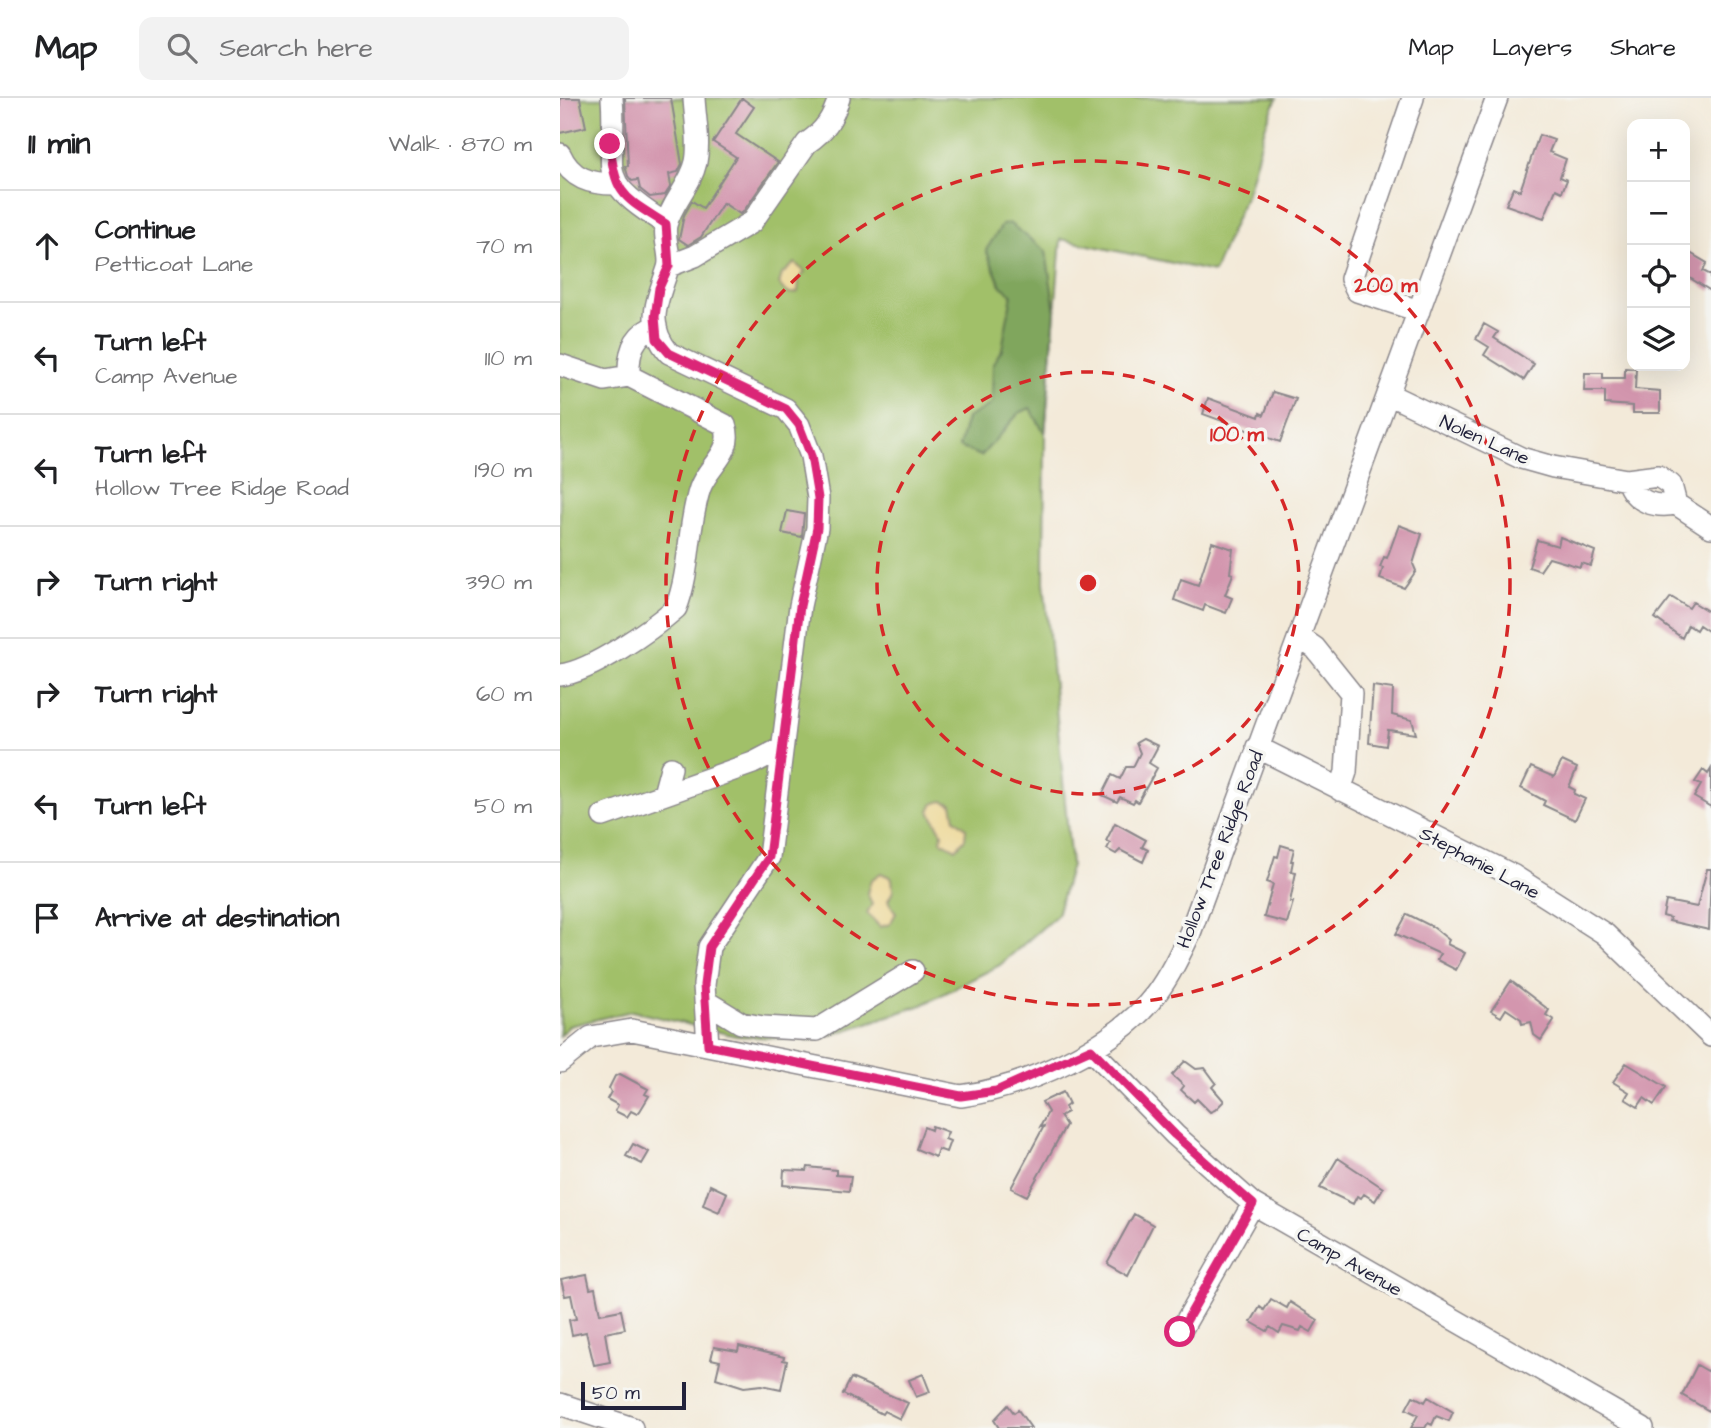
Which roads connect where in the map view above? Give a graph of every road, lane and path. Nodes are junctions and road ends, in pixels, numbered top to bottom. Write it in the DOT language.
graph roads {
  1 [pos="612,98"];
  2 [pos="694,98"];
  3 [pos="839,98"];
  4 [pos="1413,98"];
  5 [pos="1497,98"];
  6 [pos="560,154"];
  7 [pos="615,184"];
  8 [pos="666,224"];
  9 [pos="669,266"];
  10 [pos="1419,311"];
  11 [pos="656,326"];
  12 [pos="560,365"];
  13 [pos="628,376"];
  14 [pos="1388,394"];
  15 [pos="1711,527"];
  16 [pos="1298,637"];
  17 [pos="560,675"];
  18 [pos="1257,747"];
  19 [pos="782,748"];
  20 [pos="671,768"];
  21 [pos="1340,790"];
  22 [pos="664,794"];
  23 [pos="603,816"];
  24 [pos="914,971"];
  25 [pos="705,1001"];
  26 [pos="1709,1028"];
  27 [pos="708,1045"];
  28 [pos="1091,1049"];
  29 [pos="560,1062"];
  30 [pos="1253,1204"];
  31 [pos="1180,1332"];
  32 [pos="560,1404"];
  33 [pos="632,1428"];
  34 [pos="1643,1428"];
  1 -- 7 [label="street"];
  2 -- 8 [label="street"];
  3 -- 9 [label="street"];
  4 -- 10 [label="street"];
  5 -- 10 [label="street, Hollow Tree Ridge Road"];
  6 -- 7 [label="street"];
  7 -- 8 [label="street"];
  8 -- 9 [label="street"];
  9 -- 11 [label="street"];
  10 -- 14 [label="street, Hollow Tree Ridge Road"];
  11 -- 13 [label="street"];
  11 -- 19 [label="street"];
  12 -- 13 [label="street"];
  13 -- 17 [label="street"];
  14 -- 15 [label="street, Nolen Lane"];
  14 -- 16 [label="street, Hollow Tree Ridge Road"];
  16 -- 18 [label="street, Hollow Tree Ridge Road"];
  16 -- 21 [label="street"];
  18 -- 21 [label="street, Stephanie Lane"];
  18 -- 28 [label="street, Hollow Tree Ridge Road"];
  19 -- 22 [label="street"];
  19 -- 25 [label="street"];
  20 -- 22 [label="street"];
  21 -- 26 [label="street, Stephanie Lane"];
  22 -- 23 [label="street"];
  24 -- 25 [label="street"];
  25 -- 27 [label="street"];
  27 -- 28 [label="street, Hollow Tree Ridge Road"];
  27 -- 29 [label="street, Hollow Tree Ridge Road"];
  28 -- 30 [label="street, Camp Avenue"];
  30 -- 31 [label="street"];
  30 -- 34 [label="street, Camp Avenue"];
  32 -- 33 [label="street"];
}
